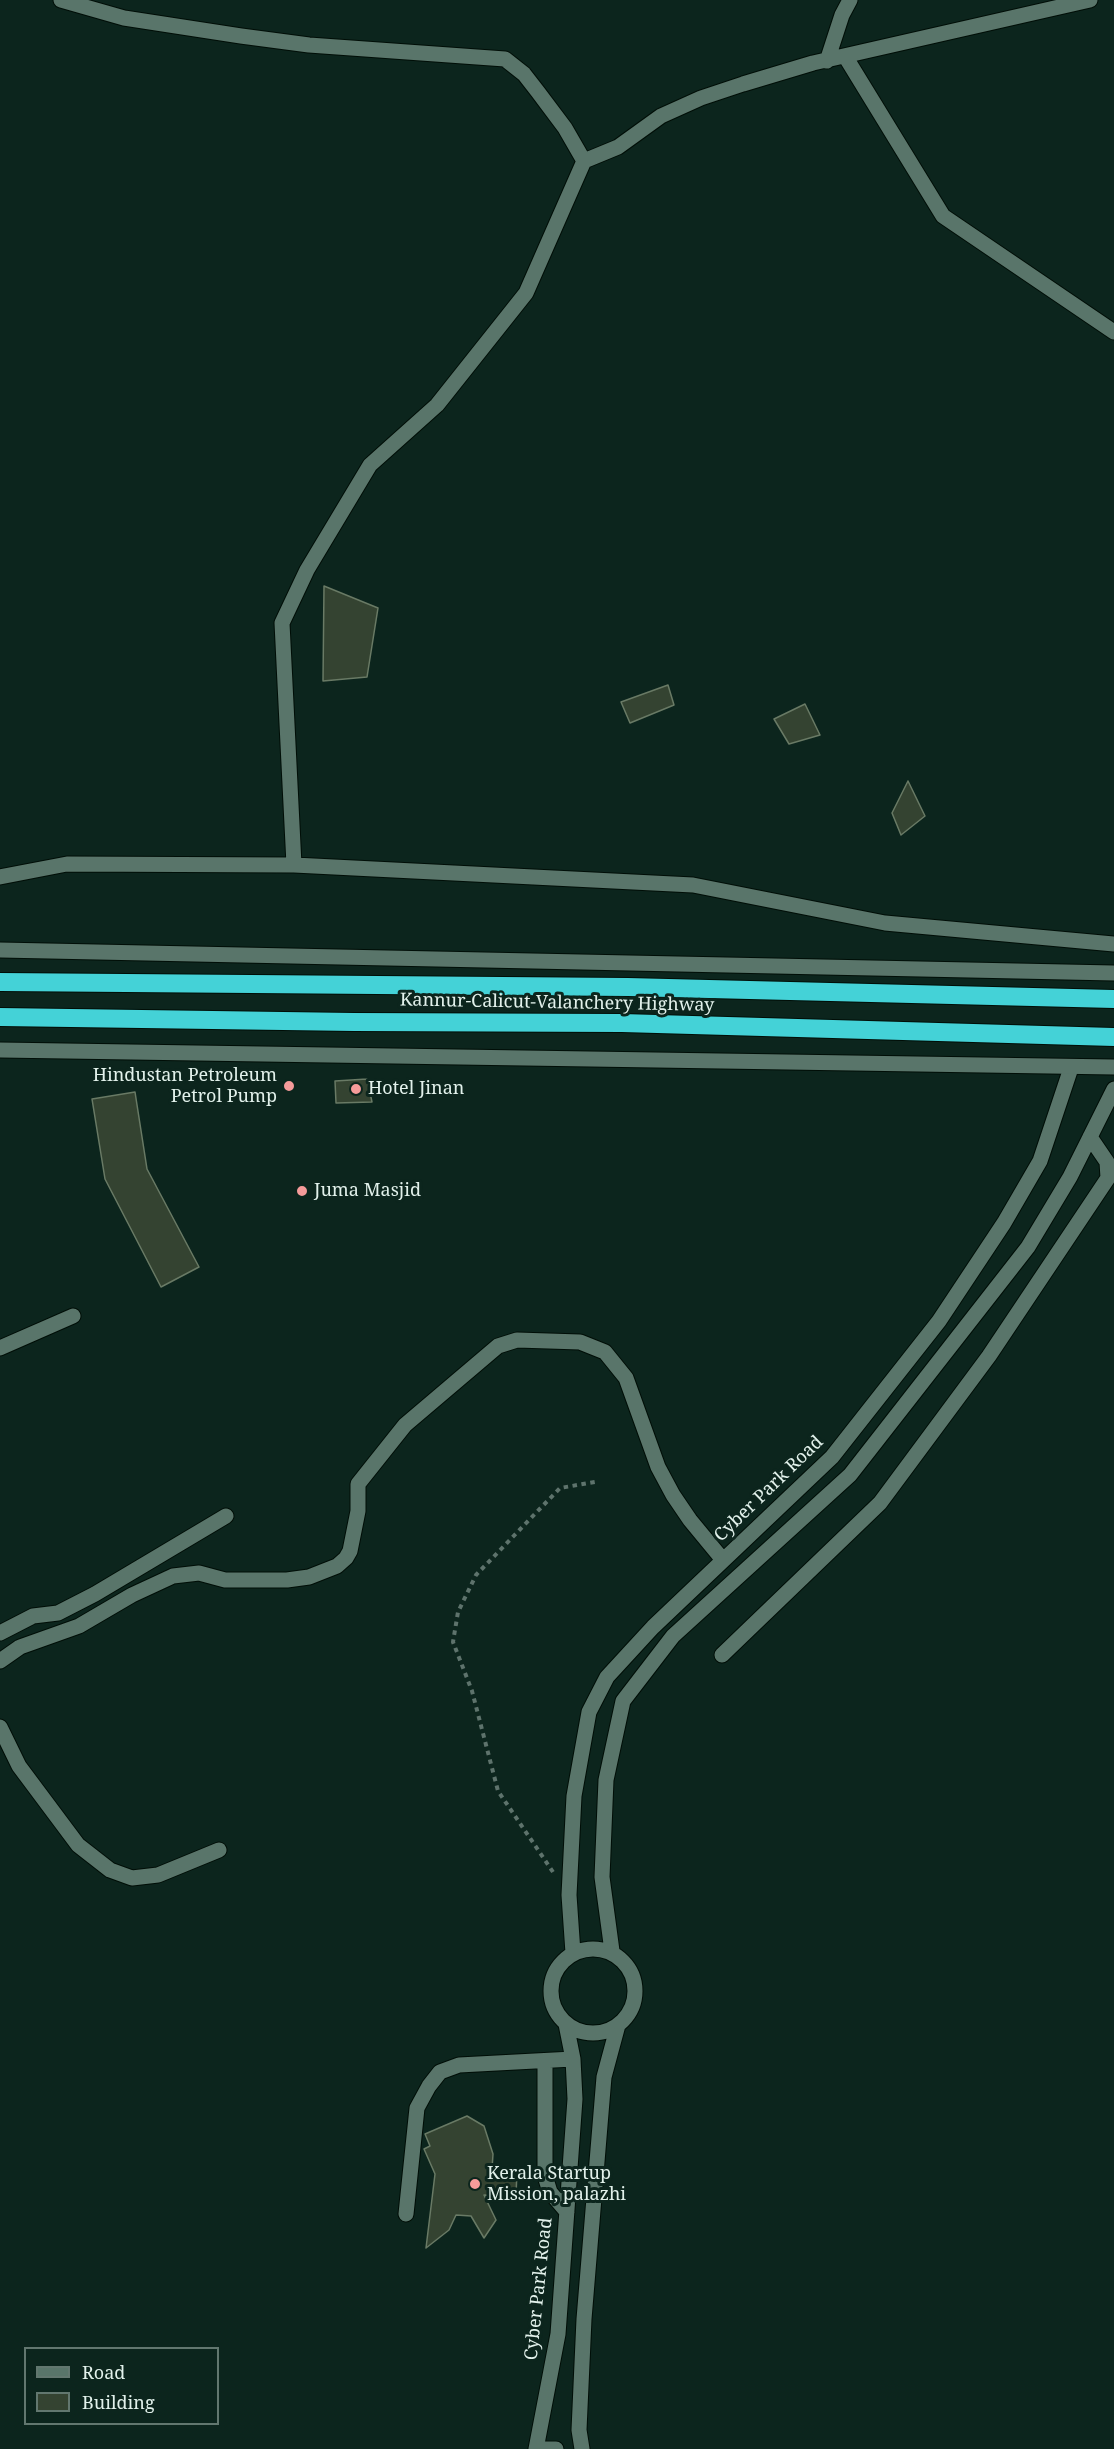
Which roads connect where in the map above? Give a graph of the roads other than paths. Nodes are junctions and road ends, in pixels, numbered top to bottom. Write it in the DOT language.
graph roads {
  1 [pos="61,0"];
  2 [pos="850,0"];
  3 [pos="1090,0"];
  4 [pos="845,56"];
  5 [pos="827,60"];
  6 [pos="584,161"];
  7 [pos="1114,332"];
  8 [pos="294,865"];
  9 [pos="0,877"];
  10 [pos="1114,944"];
  11 [pos="0,950"];
  12 [pos="1114,973"];
  13 [pos="0,982"];
  14 [pos="1114,999"];
  15 [pos="0,1017"];
  16 [pos="1114,1036"];
  17 [pos="0,1050"];
  18 [pos="1114,1067"];
  19 [pos="1071,1068"];
  20 [pos="1114,1089"];
  21 [pos="1090,1137"];
  22 [pos="74,1316"];
  23 [pos="0,1348"];
  24 [pos="226,1516"];
  25 [pos="723,1560"];
  26 [pos="135,1570"];
  27 [pos="146,1588"];
  28 [pos="0,1633"];
  29 [pos="722,1655"];
  30 [pos="0,1661"];
  31 [pos="0,1727"];
  32 [pos="219,1850"];
  33 [pos="612,1951"];
  34 [pos="573,1953"];
  35 [pos="566,2024"];
  36 [pos="618,2025"];
  37 [pos="573,2059"];
  38 [pos="545,2061"];
  39 [pos="567,2212"];
  40 [pos="406,2214"];
  41 [pos="536,2449"];
  42 [pos="556,2449"];
  43 [pos="582,2449"];
  1 -- 6 [label="street"];
  2 -- 5 [label="street"];
  3 -- 4 [label="street"];
  4 -- 5 [label="street"];
  4 -- 7 [label="street"];
  5 -- 6 [label="street"];
  6 -- 8 [label="street"];
  8 -- 9 [label="street"];
  8 -- 10 [label="street"];
  11 -- 12 [label="street"];
  13 -- 14 [label="highway"];
  15 -- 16 [label="highway, Kannur-Calicut-Valanchery Highway"];
  17 -- 19 [label="street"];
  18 -- 19 [label="street"];
  19 -- 25 [label="street, Cyber Park Road"];
  20 -- 21 [label="street"];
  21 -- 29 [label="street"];
  21 -- 33 [label="street"];
  22 -- 23 [label="street"];
  24 -- 26 [label="street"];
  25 -- 27 [label="street"];
  25 -- 34 [label="street, Cyber Park Road"];
  26 -- 27 [label="street"];
  26 -- 28 [label="street"];
  27 -- 30 [label="street"];
  31 -- 32 [label="street"];
  33 -- 34 [label="street"];
  33 -- 36 [label="street"];
  34 -- 35 [label="street"];
  35 -- 36 [label="street"];
  35 -- 37 [label="street, Cyber Park Road"];
  36 -- 43 [label="street"];
  37 -- 38 [label="street"];
  37 -- 39 [label="street, Cyber Park Road"];
  38 -- 39 [label="street"];
  38 -- 40 [label="street"];
  39 -- 41 [label="street, Cyber Park Road"];
  41 -- 42 [label="street"];
}
